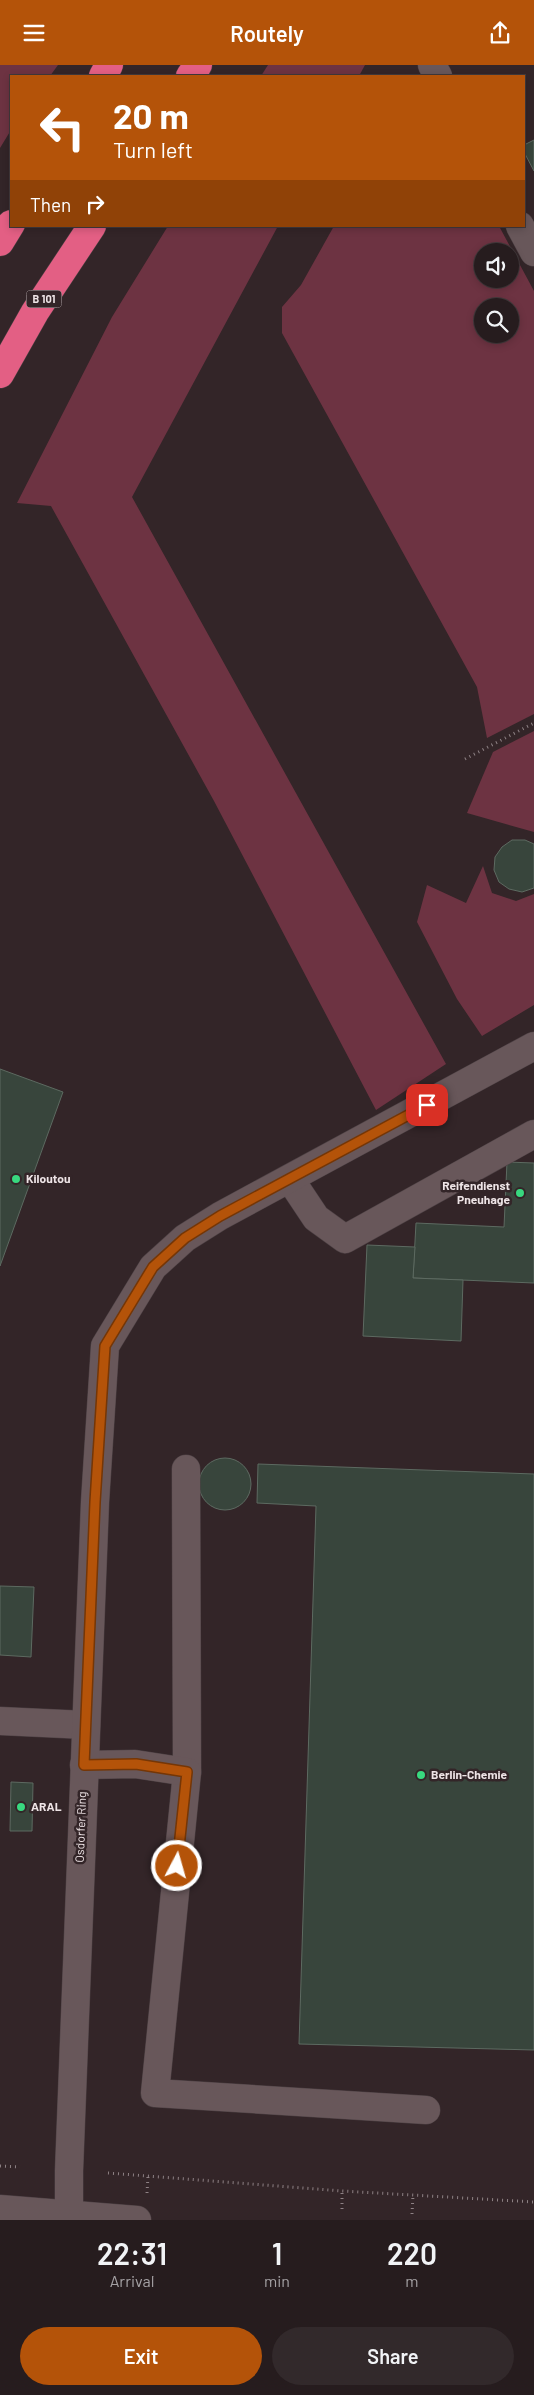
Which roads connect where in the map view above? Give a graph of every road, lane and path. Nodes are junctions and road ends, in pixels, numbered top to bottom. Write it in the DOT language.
graph roads {
  1 [pos="10,226"];
  2 [pos="91,227"];
  3 [pos="521,227"];
  4 [pos="0,242"];
  5 [pos="534,252"];
  6 [pos="0,374"];
  7 [pos="534,723"];
  8 [pos="464,759"];
  9 [pos="534,1046"];
  10 [pos="534,1134"];
  11 [pos="290,1179"];
  12 [pos="186,1469"];
  13 [pos="0,1721"];
  14 [pos="86,1725"];
  15 [pos="84,1765"];
  16 [pos="187,1772"];
  17 [pos="426,2109"];
  18 [pos="0,2166"];
  19 [pos="20,2167"];
  20 [pos="108,2173"];
  21 [pos="148,2176"];
  22 [pos="342,2191"];
  23 [pos="413,2195"];
  24 [pos="534,2202"];
  25 [pos="0,2209"];
  26 [pos="342,2209"];
  27 [pos="142,2210"];
  28 [pos="412,2214"];
  29 [pos="69,2217"];
  1 -- 4 [label="highway"];
  2 -- 6 [label="highway, B 101"];
  3 -- 5 [label="street"];
  7 -- 8 [label="path"];
  9 -- 11 [label="street, Osdorfer Ring"];
  10 -- 11 [label="street"];
  11 -- 14 [label="street, Osdorfer Ring"];
  12 -- 16 [label="street"];
  13 -- 14 [label="street"];
  14 -- 15 [label="street, Osdorfer Ring"];
  15 -- 16 [label="street"];
  15 -- 29 [label="street, Osdorfer Ring"];
  16 -- 17 [label="street"];
  18 -- 19 [label="path"];
  20 -- 21 [label="path"];
  21 -- 22 [label="path"];
  21 -- 27 [label="path"];
  22 -- 23 [label="path"];
  22 -- 26 [label="path"];
  23 -- 24 [label="path"];
  23 -- 28 [label="path"];
  25 -- 29 [label="street"];
  27 -- 29 [label="street"];
}
